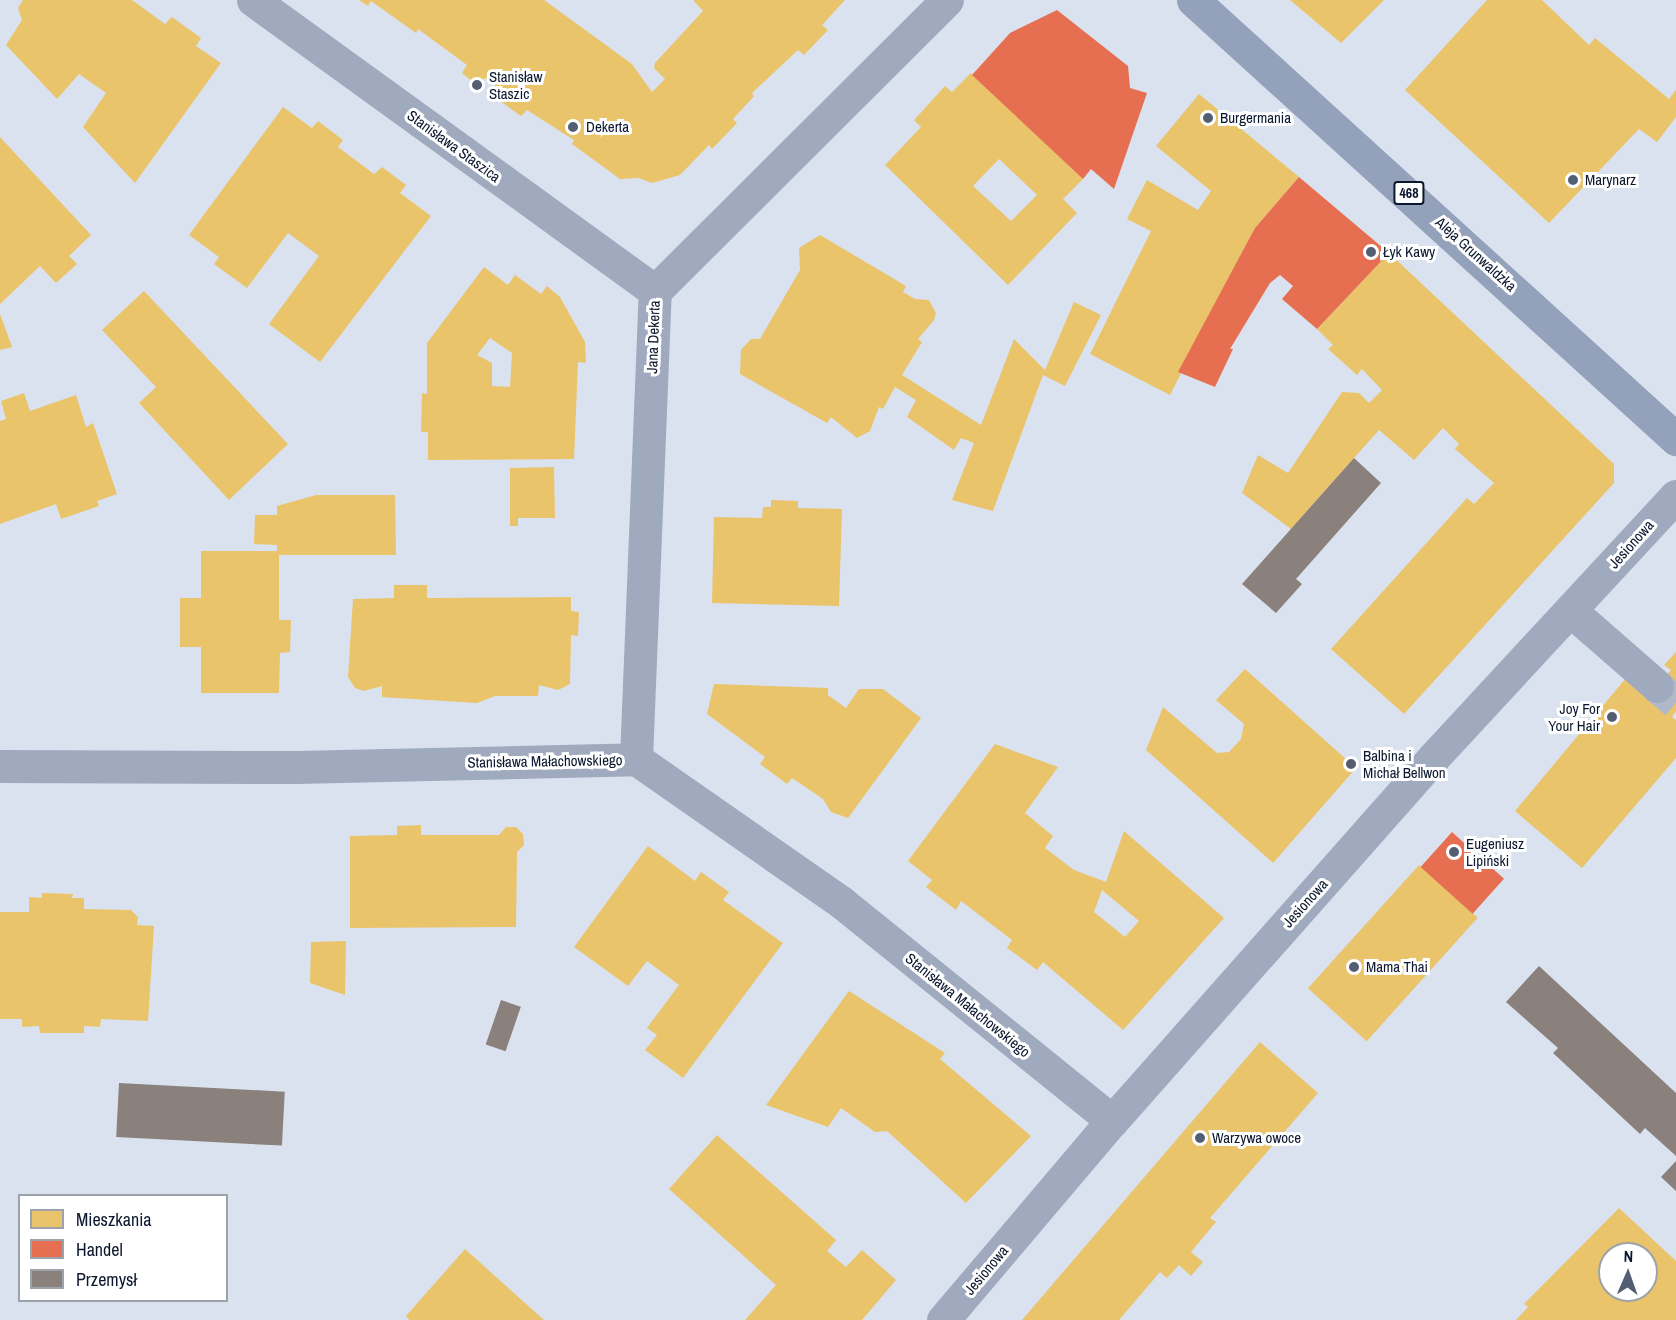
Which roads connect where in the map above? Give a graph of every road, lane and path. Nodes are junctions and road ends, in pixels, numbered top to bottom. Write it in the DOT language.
graph roads {
  1 [pos="253,0"];
  2 [pos="947,0"];
  3 [pos="1193,0"];
  4 [pos="655,291"];
  5 [pos="1676,439"];
  6 [pos="1676,496"];
  7 [pos="1571,611"];
  8 [pos="1658,686"];
  9 [pos="636,759"];
  10 [pos="0,766"];
  11 [pos="1112,1121"];
  12 [pos="943,1320"];
  1 -- 4 [label="street, Stanisława Staszica"];
  2 -- 4 [label="street, Jana Dekerta"];
  3 -- 5 [label="main road, Aleja Grunwaldzka / 468"];
  4 -- 9 [label="street, Jana Dekerta"];
  6 -- 7 [label="street, Jesionowa"];
  7 -- 8 [label="street"];
  7 -- 11 [label="street, Jesionowa"];
  9 -- 10 [label="street, Stanisława Małachowskiego"];
  9 -- 11 [label="street, Stanisława Małachowskiego"];
  11 -- 12 [label="street, Jesionowa"];
}
